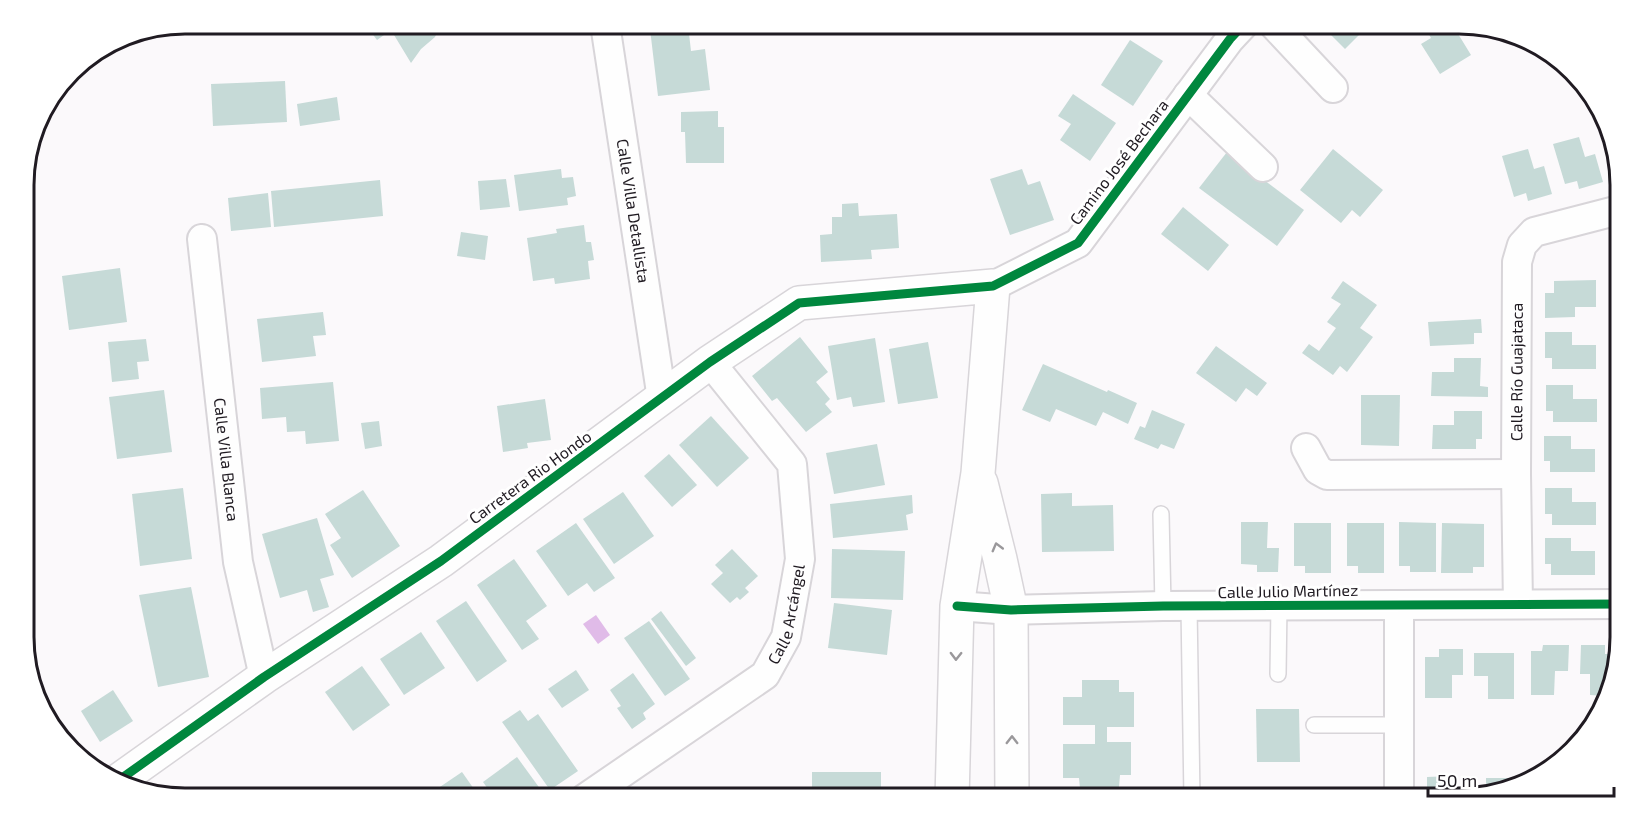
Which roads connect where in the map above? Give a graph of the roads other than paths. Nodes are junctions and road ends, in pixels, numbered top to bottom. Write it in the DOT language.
graph roads {
  1 [pos="607,34"];
  2 [pos="1235,34"];
  3 [pos="1282,34"];
  4 [pos="1333,88"];
  5 [pos="1188,95"];
  6 [pos="1263,167"];
  7 [pos="1610,212"];
  8 [pos="202,239"];
  9 [pos="993,286"];
  10 [pos="710,362"];
  11 [pos="662,399"];
  12 [pos="1306,448"];
  13 [pos="978,473"];
  14 [pos="1516,474"];
  15 [pos="1161,514"];
  16 [pos="1518,604"];
  17 [pos="1610,604"];
  18 [pos="1279,605"];
  19 [pos="1399,605"];
  20 [pos="957,606"];
  21 [pos="1176,607"];
  22 [pos="1011,610"];
  23 [pos="1278,674"];
  24 [pos="264,677"];
  25 [pos="1314,725"];
  26 [pos="1398,725"];
  27 [pos="126,776"];
  28 [pos="605,788"];
  29 [pos="952,788"];
  30 [pos="1012,788"];
  31 [pos="1191,788"];
  32 [pos="1400,788"];
  1 -- 11 [label="street, Calle Villa Detallista"];
  2 -- 5 [label="street, Camino José Bechara"];
  3 -- 4 [label="street"];
  5 -- 6 [label="street"];
  5 -- 9 [label="street, Camino José Bechara"];
  7 -- 14 [label="street, Calle Río Guajataca"];
  8 -- 24 [label="street, Calle Villa Blanca"];
  9 -- 10 [label="street, Carretera Rio Hondo"];
  9 -- 13 [label="street"];
  10 -- 11 [label="street, Carretera Rio Hondo"];
  10 -- 28 [label="street, Calle Arcángel"];
  11 -- 24 [label="street, Carretera Rio Hondo"];
  12 -- 14 [label="street"];
  13 -- 20 [label="street"];
  22 -- 13 [label="street, one-way"];
  14 -- 16 [label="street, Calle Río Guajataca"];
  15 -- 21 [label="lane"];
  16 -- 17 [label="street, Calle Julio Martínez"];
  16 -- 19 [label="street, Calle Julio Martínez"];
  18 -- 19 [label="street, Calle Julio Martínez"];
  18 -- 21 [label="street, Calle Julio Martínez"];
  18 -- 23 [label="lane"];
  19 -- 26 [label="street"];
  20 -- 22 [label="street, Calle Julio Martínez"];
  20 -- 29 [label="street, one-way"];
  21 -- 22 [label="street, Calle Julio Martínez"];
  21 -- 31 [label="lane"];
  30 -- 22 [label="street, one-way"];
  24 -- 27 [label="street, Carretera Rio Hondo"];
  25 -- 26 [label="lane"];
  26 -- 32 [label="street"];
}
